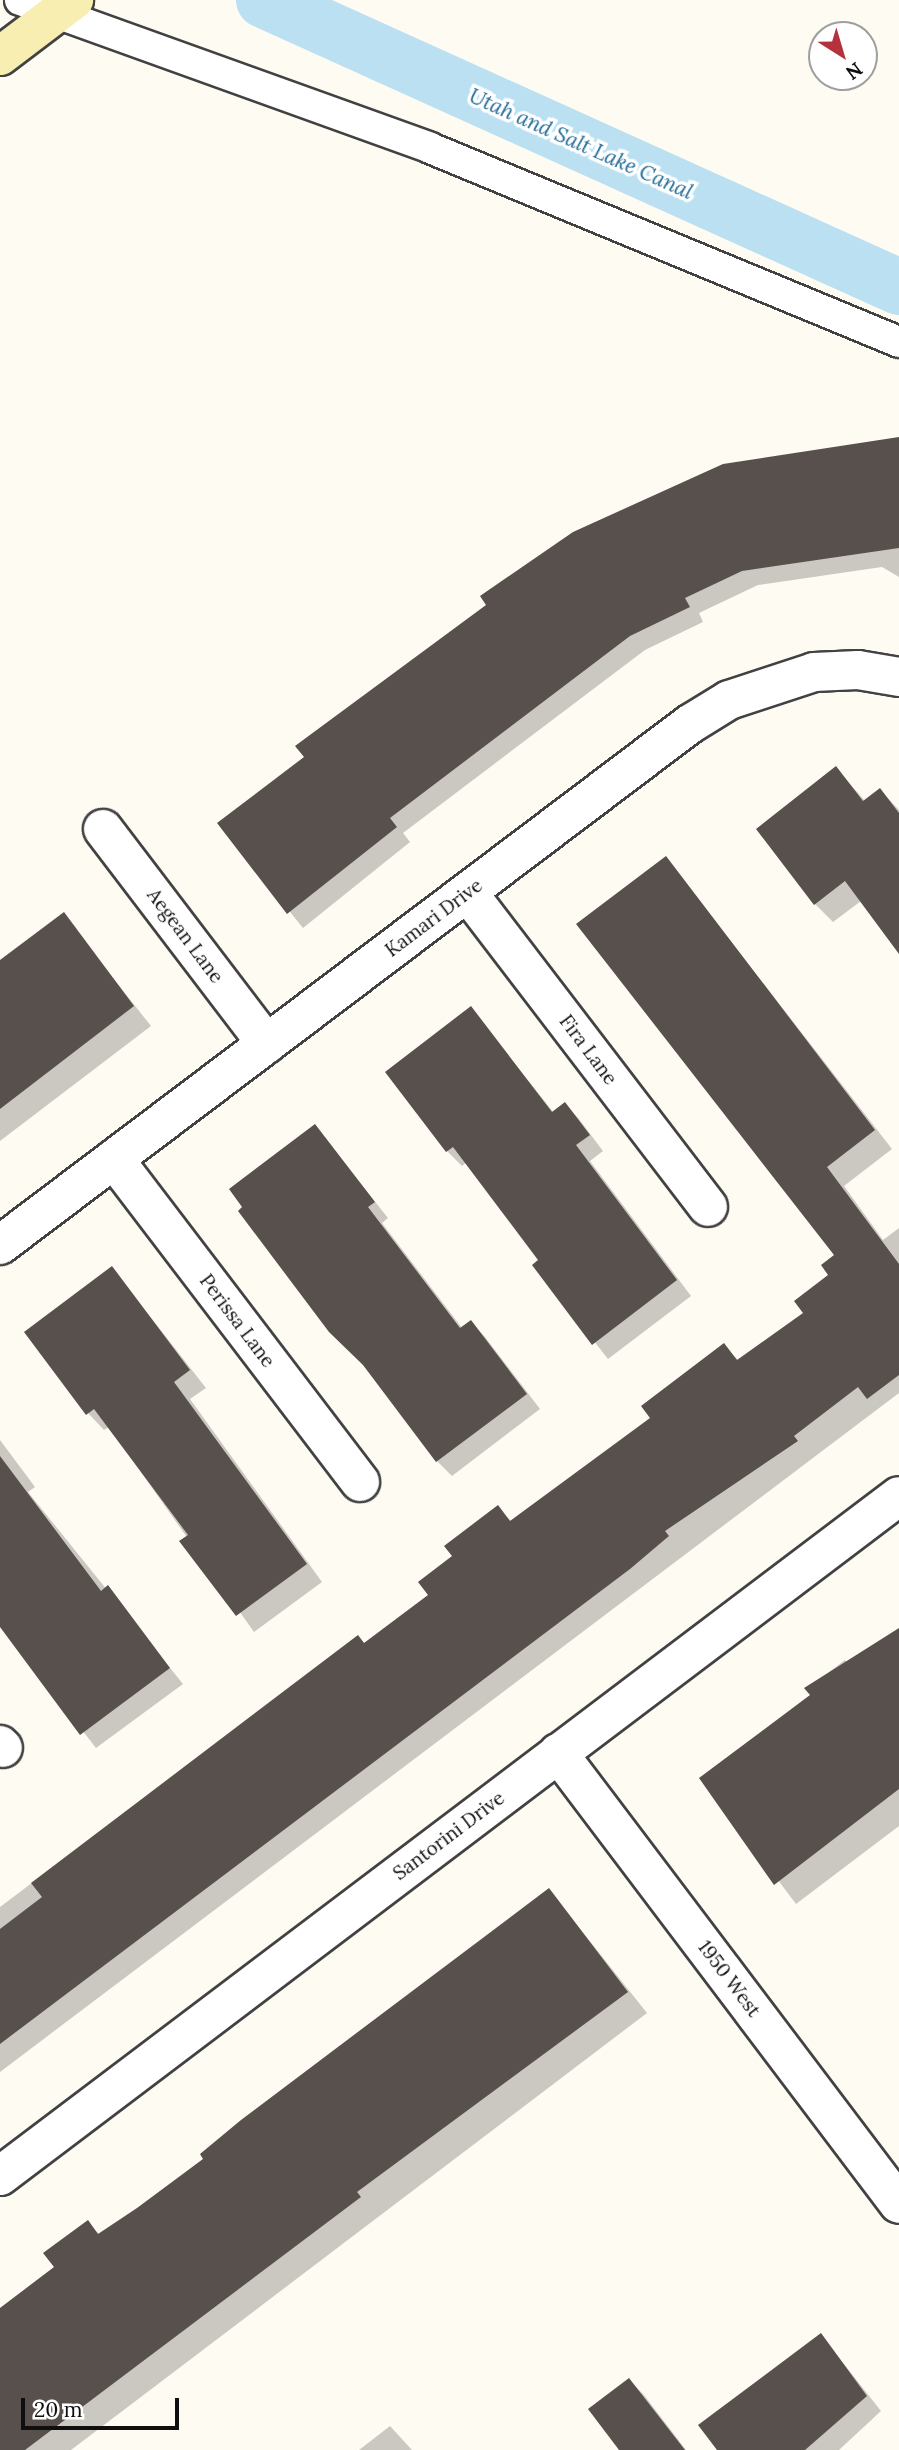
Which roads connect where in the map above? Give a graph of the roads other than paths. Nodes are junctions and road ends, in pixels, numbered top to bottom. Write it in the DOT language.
graph roads {
  1 [pos="19,0"];
  2 [pos="66,6"];
  3 [pos="0,56"];
  4 [pos="899,342"];
  5 [pos="899,677"];
  6 [pos="103,829"];
  7 [pos="468,892"];
  8 [pos="267,1044"];
  9 [pos="114,1159"];
  10 [pos="708,1207"];
  11 [pos="0,1245"];
  12 [pos="360,1482"];
  13 [pos="899,1496"];
  14 [pos="558,1753"];
  15 [pos="0,2176"];
  16 [pos="899,2204"];
  1 -- 2 [label="lane"];
  2 -- 3 [label="main road"];
  2 -- 4 [label="lane"];
  5 -- 7 [label="street, Kamari Drive"];
  6 -- 8 [label="street, Aegean Lane"];
  7 -- 8 [label="street, Kamari Drive"];
  7 -- 10 [label="street, Fira Lane"];
  8 -- 9 [label="street, Kamari Drive"];
  9 -- 11 [label="street, Kamari Drive"];
  9 -- 12 [label="street, Perissa Lane"];
  13 -- 14 [label="street, Santorini Drive"];
  14 -- 15 [label="street, Santorini Drive"];
  14 -- 16 [label="street, 1950 West"];
}
